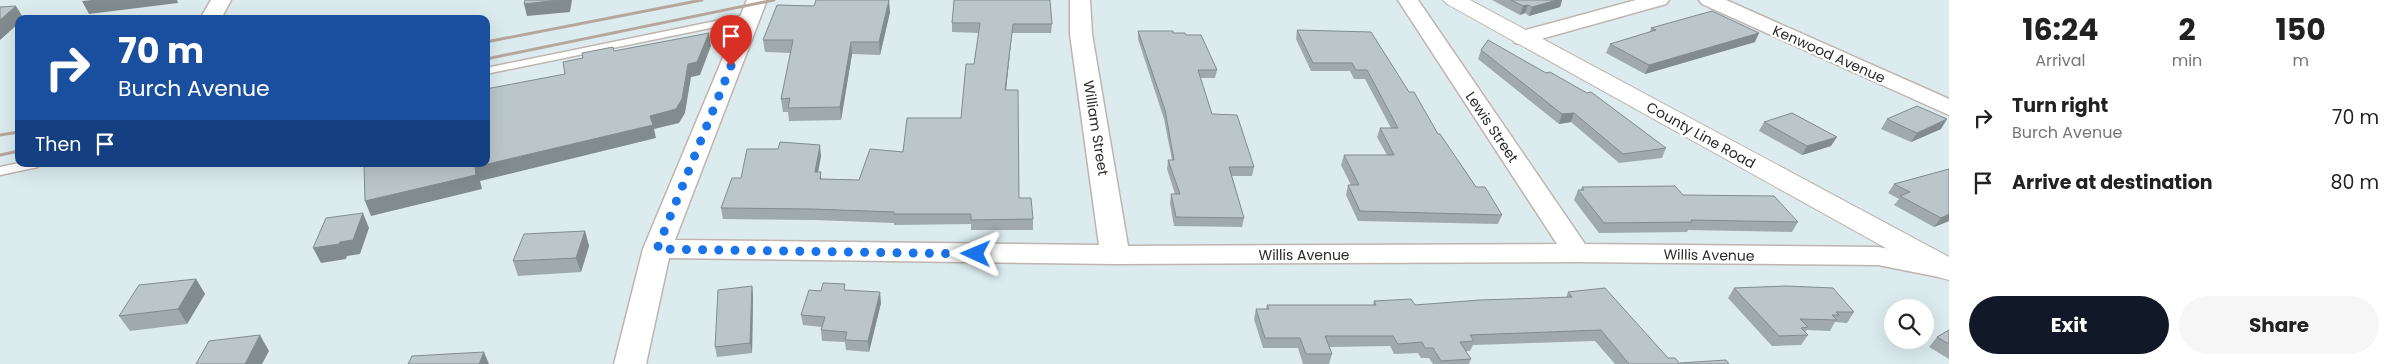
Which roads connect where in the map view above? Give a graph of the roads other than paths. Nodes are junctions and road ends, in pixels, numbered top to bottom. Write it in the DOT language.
graph roads {
  1 [pos="221,0"];
  2 [pos="1080,0"];
  3 [pos="1408,0"];
  4 [pos="1454,0"];
  5 [pos="1659,0"];
  6 [pos="1709,0"];
  7 [pos="754,9"];
  8 [pos="212,15"];
  9 [pos="1523,38"];
  10 [pos="490,70"];
  11 [pos="1949,108"];
  12 [pos="19,167"];
  13 [pos="0,171"];
  14 [pos="657,249"];
  15 [pos="1577,253"];
  16 [pos="1115,255"];
  17 [pos="1948,269"];
  18 [pos="630,364"];
  1 -- 8 [label="street"];
  2 -- 16 [label="street, William Street"];
  3 -- 15 [label="street, Lewis Street"];
  4 -- 9 [label="main road, County Line Road"];
  5 -- 9 [label="street"];
  6 -- 11 [label="street, Kenwood Avenue"];
  7 -- 10 [label="lane"];
  7 -- 14 [label="street"];
  9 -- 17 [label="main road, County Line Road"];
  12 -- 13 [label="lane"];
  14 -- 16 [label="street, Willis Avenue"];
  14 -- 18 [label="street"];
  15 -- 16 [label="street, Willis Avenue"];
  15 -- 17 [label="street, Willis Avenue"];
}
